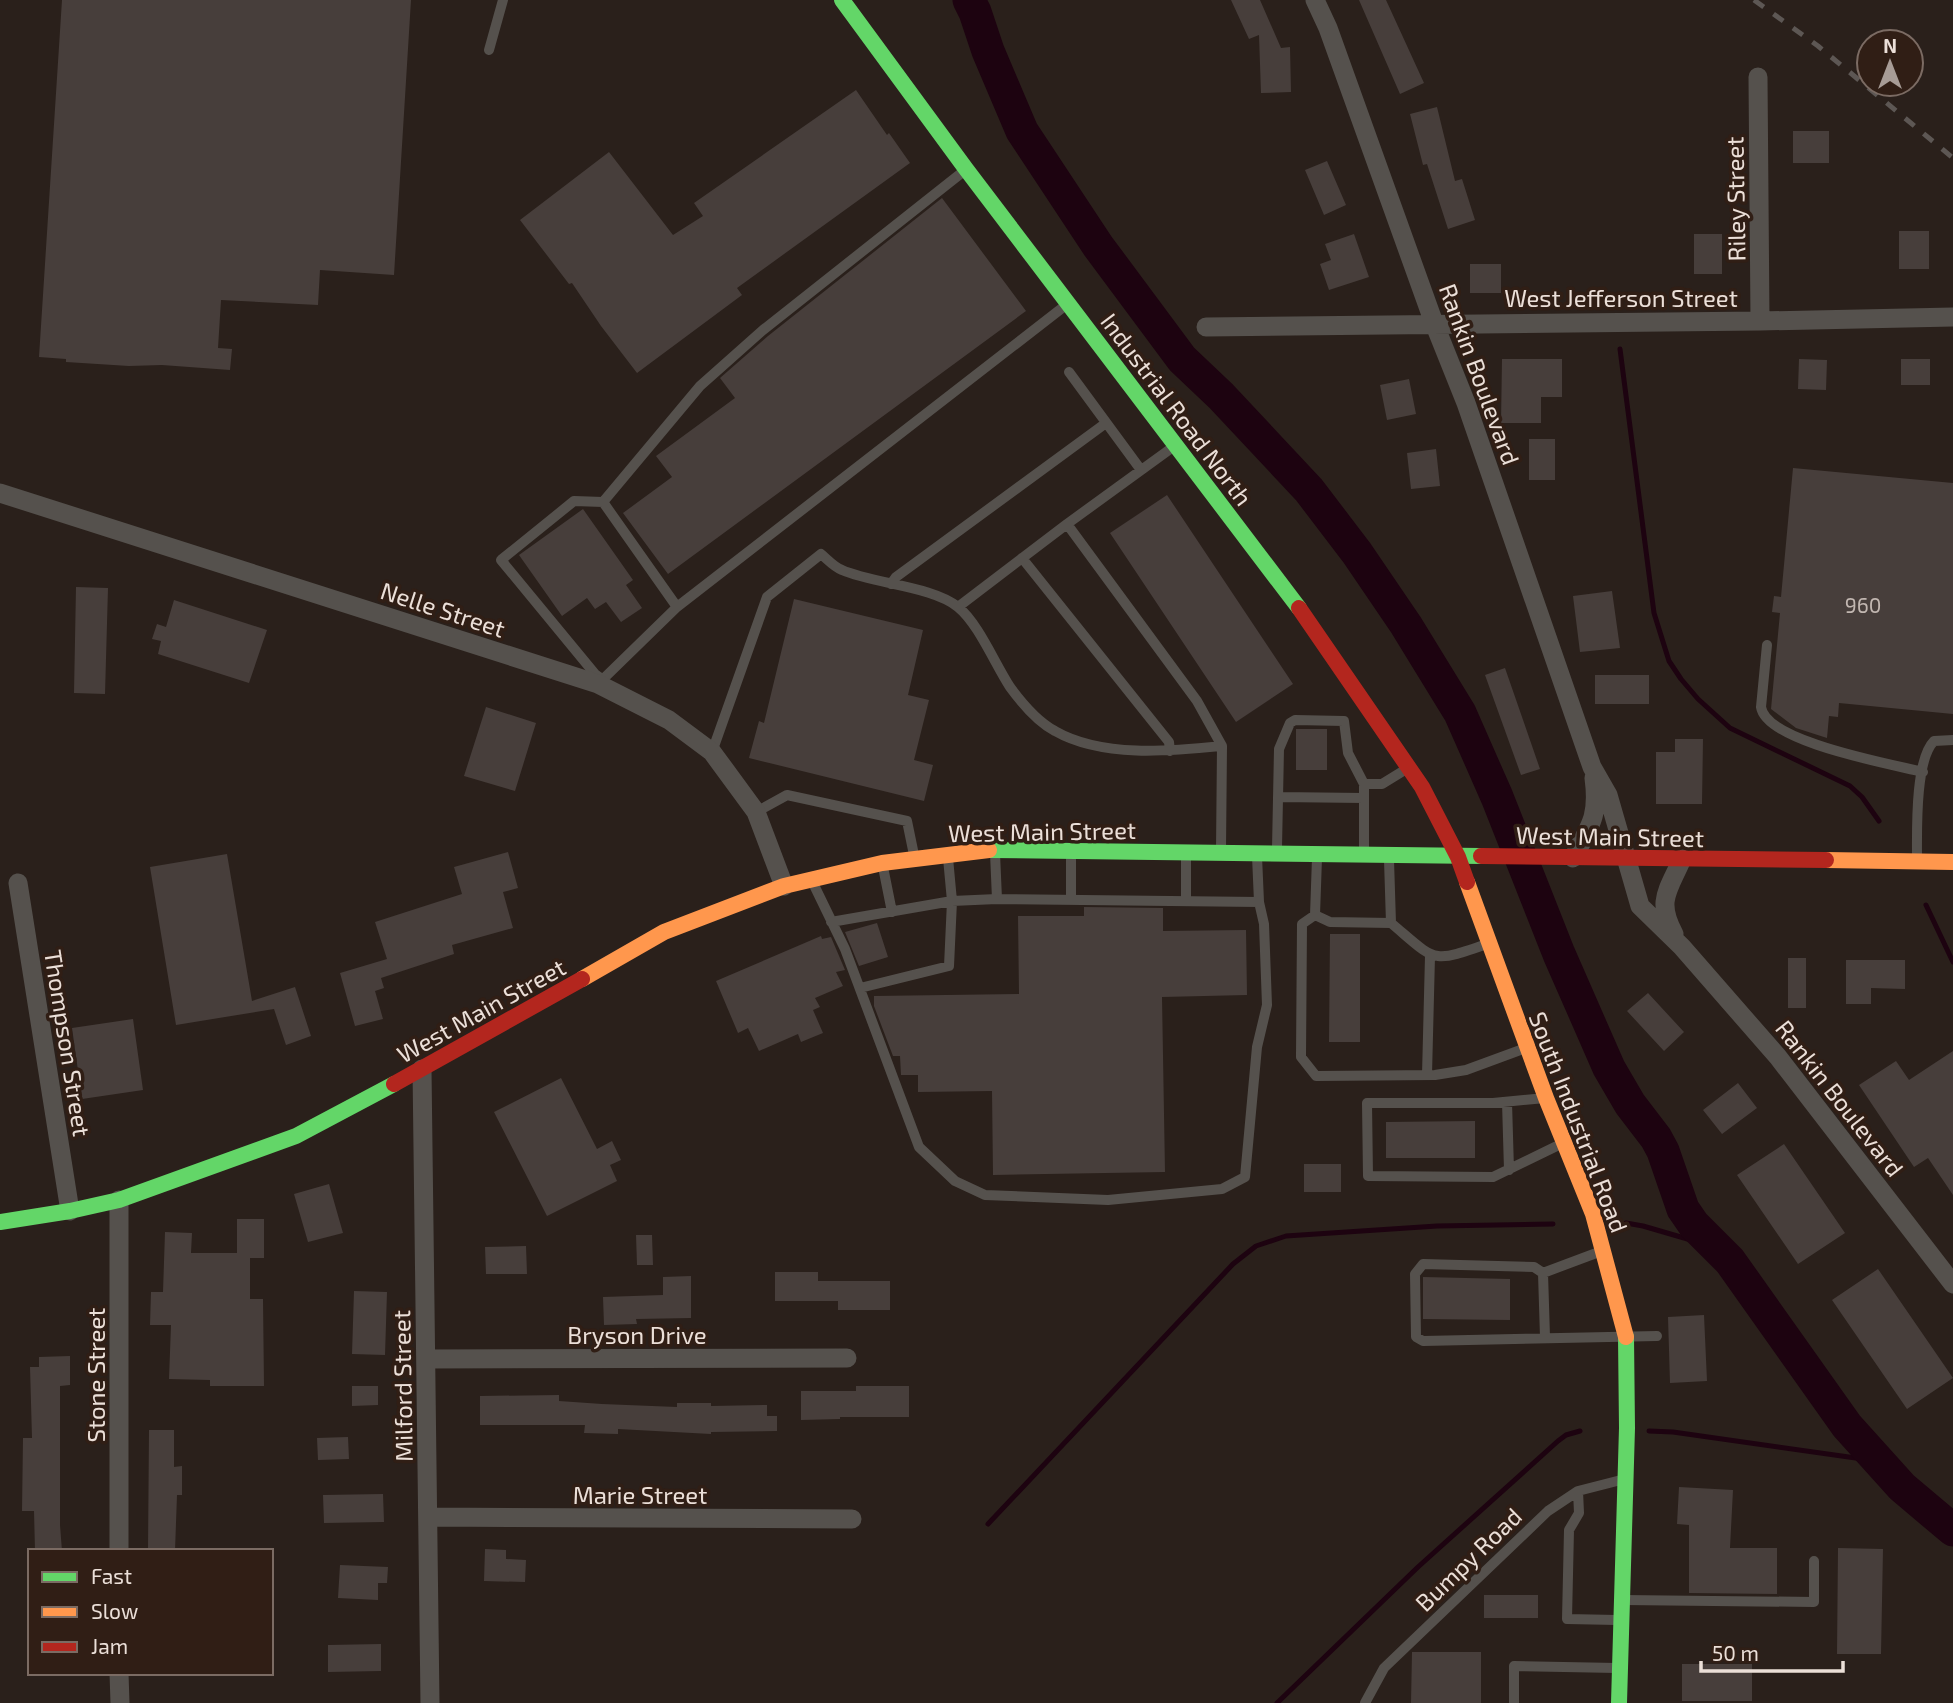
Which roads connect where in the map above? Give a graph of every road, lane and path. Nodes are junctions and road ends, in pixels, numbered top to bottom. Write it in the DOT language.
graph roads {
  1 [pos="503,0"];
  2 [pos="842,0"];
  3 [pos="1315,0"];
  4 [pos="489,50"];
  5 [pos="1758,77"];
  6 [pos="966,169"];
  7 [pos="1068,303"];
  8 [pos="1953,317"];
  9 [pos="1760,321"];
  10 [pos="1434,323"];
  11 [pos="1206,327"];
  12 [pos="1069,372"];
  13 [pos="1106,423"];
  14 [pos="1175,445"];
  15 [pos="1141,470"];
  16 [pos="0,493"];
  17 [pos="603,502"];
  18 [pos="1067,524"];
  19 [pos="1022,558"];
  20 [pos="891,584"];
  21 [pos="677,607"];
  22 [pos="958,607"];
  23 [pos="1767,645"];
  24 [pos="600,682"];
  25 [pos="1367,706"];
  26 [pos="1344,721"];
  27 [pos="1953,740"];
  28 [pos="1222,746"];
  29 [pos="1170,751"];
  30 [pos="712,752"];
  31 [pos="1409,767"];
  32 [pos="1592,767"];
  33 [pos="1923,772"];
  34 [pos="1364,784"];
  35 [pos="1278,797"];
  36 [pos="1364,798"];
  37 [pos="756,812"];
  38 [pos="995,849"];
  39 [pos="1071,851"];
  40 [pos="1186,853"];
  41 [pos="1221,853"];
  42 [pos="948,854"];
  43 [pos="1257,854"];
  44 [pos="1277,854"];
  45 [pos="1317,855"];
  46 [pos="1364,856"];
  47 [pos="1388,856"];
  48 [pos="1458,857"];
  49 [pos="1573,858"];
  50 [pos="915,859"];
  51 [pos="1626,859"];
  52 [pos="1682,859"];
  53 [pos="1917,862"];
  54 [pos="1953,862"];
  55 [pos="882,863"];
  56 [pos="811,880"];
  57 [pos="18,883"];
  58 [pos="784,886"];
  59 [pos="1071,898"];
  60 [pos="996,899"];
  61 [pos="952,901"];
  62 [pos="1186,901"];
  63 [pos="1259,902"];
  64 [pos="892,912"];
  65 [pos="1315,915"];
  66 [pos="831,922"];
  67 [pos="1391,923"];
  68 [pos="1489,944"];
  69 [pos="1682,947"];
  70 [pos="1430,956"];
  71 [pos="860,988"];
  72 [pos="1527,1048"];
  73 [pos="422,1069"];
  74 [pos="1427,1075"];
  75 [pos="1546,1098"];
  76 [pos="1507,1102"];
  77 [pos="1564,1143"];
  78 [pos="1509,1170"];
  79 [pos="119,1200"];
  80 [pos="70,1211"];
  81 [pos="0,1222"];
  82 [pos="1603,1250"];
  83 [pos="1543,1273"];
  84 [pos="1953,1284"];
  85 [pos="1626,1335"];
  86 [pos="1657,1336"];
  87 [pos="1545,1337"];
  88 [pos="848,1358"];
  89 [pos="426,1359"];
  90 [pos="1625,1479"];
  91 [pos="1578,1491"];
  92 [pos="428,1517"];
  93 [pos="852,1520"];
  94 [pos="119,1549"];
  95 [pos="1814,1561"];
  96 [pos="1622,1600"];
  97 [pos="1622,1620"];
  98 [pos="1620,1668"];
  99 [pos="120,1675"];
  100 [pos="120,1703"];
  101 [pos="430,1703"];
  102 [pos="1365,1703"];
  103 [pos="1514,1703"];
  104 [pos="1619,1703"];
  1 -- 4 [label="lane"];
  2 -- 6 [label="main road, Industrial Road North"];
  3 -- 10 [label="street, Rankin Boulevard"];
  5 -- 9 [label="street, Riley Street"];
  6 -- 7 [label="main road, Industrial Road North"];
  6 -- 17 [label="lane"];
  7 -- 14 [label="main road, Industrial Road North"];
  7 -- 21 [label="lane"];
  8 -- 9 [label="street, West Jefferson Street"];
  9 -- 10 [label="street, West Jefferson Street"];
  10 -- 11 [label="street, West Jefferson Street"];
  10 -- 32 [label="street, Rankin Boulevard"];
  12 -- 13 [label="lane"];
  13 -- 15 [label="lane"];
  13 -- 20 [label="lane"];
  14 -- 15 [label="lane"];
  14 -- 25 [label="main road, Industrial Road North"];
  15 -- 18 [label="lane"];
  16 -- 24 [label="street, Nelle Street"];
  17 -- 21 [label="lane"];
  17 -- 24 [label="lane"];
  18 -- 19 [label="lane"];
  18 -- 28 [label="lane"];
  19 -- 22 [label="lane"];
  19 -- 29 [label="lane"];
  20 -- 22 [label="lane"];
  20 -- 30 [label="lane"];
  21 -- 24 [label="lane"];
  22 -- 29 [label="lane"];
  23 -- 33 [label="lane"];
  24 -- 30 [label="street, Nelle Street"];
  25 -- 26 [label="lane"];
  25 -- 31 [label="main road, Industrial Road North"];
  26 -- 34 [label="lane"];
  26 -- 35 [label="lane"];
  27 -- 33 [label="lane"];
  28 -- 29 [label="lane"];
  28 -- 41 [label="lane"];
  30 -- 37 [label="street, Nelle Street"];
  31 -- 34 [label="lane"];
  31 -- 48 [label="main road, Industrial Road North"];
  32 -- 49 [label="street, Rankin Boulevard"];
  32 -- 51 [label="street, Rankin Boulevard"];
  33 -- 53 [label="lane"];
  34 -- 36 [label="lane"];
  35 -- 36 [label="lane"];
  35 -- 44 [label="lane"];
  36 -- 46 [label="lane"];
  37 -- 50 [label="lane"];
  37 -- 58 [label="street, Nelle Street"];
  38 -- 39 [label="main road, West Main Street"];
  38 -- 42 [label="main road, West Main Street"];
  38 -- 60 [label="lane"];
  39 -- 40 [label="main road, West Main Street"];
  39 -- 59 [label="lane"];
  40 -- 41 [label="main road, West Main Street"];
  40 -- 62 [label="lane"];
  41 -- 43 [label="main road, West Main Street"];
  42 -- 50 [label="main road, West Main Street"];
  42 -- 61 [label="lane"];
  43 -- 44 [label="main road, West Main Street"];
  43 -- 63 [label="lane"];
  44 -- 45 [label="main road, West Main Street"];
  45 -- 46 [label="main road, West Main Street"];
  45 -- 65 [label="lane"];
  46 -- 47 [label="main road, West Main Street"];
  47 -- 48 [label="main road, West Main Street"];
  47 -- 67 [label="lane"];
  48 -- 49 [label="main road, West Main Street"];
  48 -- 68 [label="main road, South Industrial Road"];
  49 -- 51 [label="main road, West Main Street"];
  50 -- 55 [label="main road, West Main Street"];
  51 -- 52 [label="main road, West Main Street"];
  51 -- 69 [label="street, Rankin Boulevard"];
  52 -- 53 [label="main road, West Main Street"];
  52 -- 69 [label="street, Rankin Boulevard"];
  53 -- 54 [label="main road, West Main Street"];
  55 -- 56 [label="main road, West Main Street"];
  55 -- 64 [label="lane"];
  56 -- 58 [label="main road, West Main Street"];
  56 -- 66 [label="lane"];
  57 -- 80 [label="street, Thompson Street"];
  58 -- 73 [label="main road, West Main Street"];
  59 -- 60 [label="lane"];
  59 -- 62 [label="lane"];
  60 -- 61 [label="lane"];
  61 -- 64 [label="lane"];
  61 -- 71 [label="lane"];
  62 -- 63 [label="lane"];
  63 -- 71 [label="lane"];
  64 -- 66 [label="lane"];
  65 -- 67 [label="lane"];
  65 -- 74 [label="lane"];
  66 -- 71 [label="lane"];
  67 -- 70 [label="lane"];
  68 -- 70 [label="lane"];
  68 -- 72 [label="main road, South Industrial Road"];
  69 -- 84 [label="street, Rankin Boulevard"];
  70 -- 74 [label="lane"];
  72 -- 74 [label="lane"];
  72 -- 75 [label="main road, South Industrial Road"];
  73 -- 79 [label="main road, West Main Street"];
  73 -- 89 [label="street, Milford Street"];
  75 -- 76 [label="lane"];
  75 -- 77 [label="main road, South Industrial Road"];
  76 -- 78 [label="lane"];
  76 -- 78 [label="lane"];
  77 -- 78 [label="lane"];
  77 -- 82 [label="main road, South Industrial Road"];
  79 -- 80 [label="main road, West Main Street"];
  79 -- 94 [label="street, Stone Street"];
  80 -- 81 [label="main road, West Main Street"];
  82 -- 83 [label="lane"];
  82 -- 85 [label="main road, South Industrial Road"];
  83 -- 87 [label="lane"];
  83 -- 87 [label="lane"];
  85 -- 86 [label="lane"];
  85 -- 87 [label="lane"];
  85 -- 90 [label="main road, South Industrial Road"];
  88 -- 89 [label="street, Bryson Drive"];
  89 -- 92 [label="street, Milford Street"];
  90 -- 91 [label="lane, Bumpy Road"];
  90 -- 96 [label="main road, South Industrial Road"];
  91 -- 97 [label="lane"];
  91 -- 102 [label="lane, Bumpy Road"];
  92 -- 93 [label="street, Marie Street"];
  92 -- 101 [label="street, Milford Street"];
  95 -- 96 [label="lane"];
  96 -- 97 [label="main road, South Industrial Road"];
  97 -- 98 [label="main road, South Industrial Road"];
  98 -- 103 [label="lane"];
  98 -- 104 [label="main road, South Industrial Road"];
  99 -- 100 [label="street"];
}
